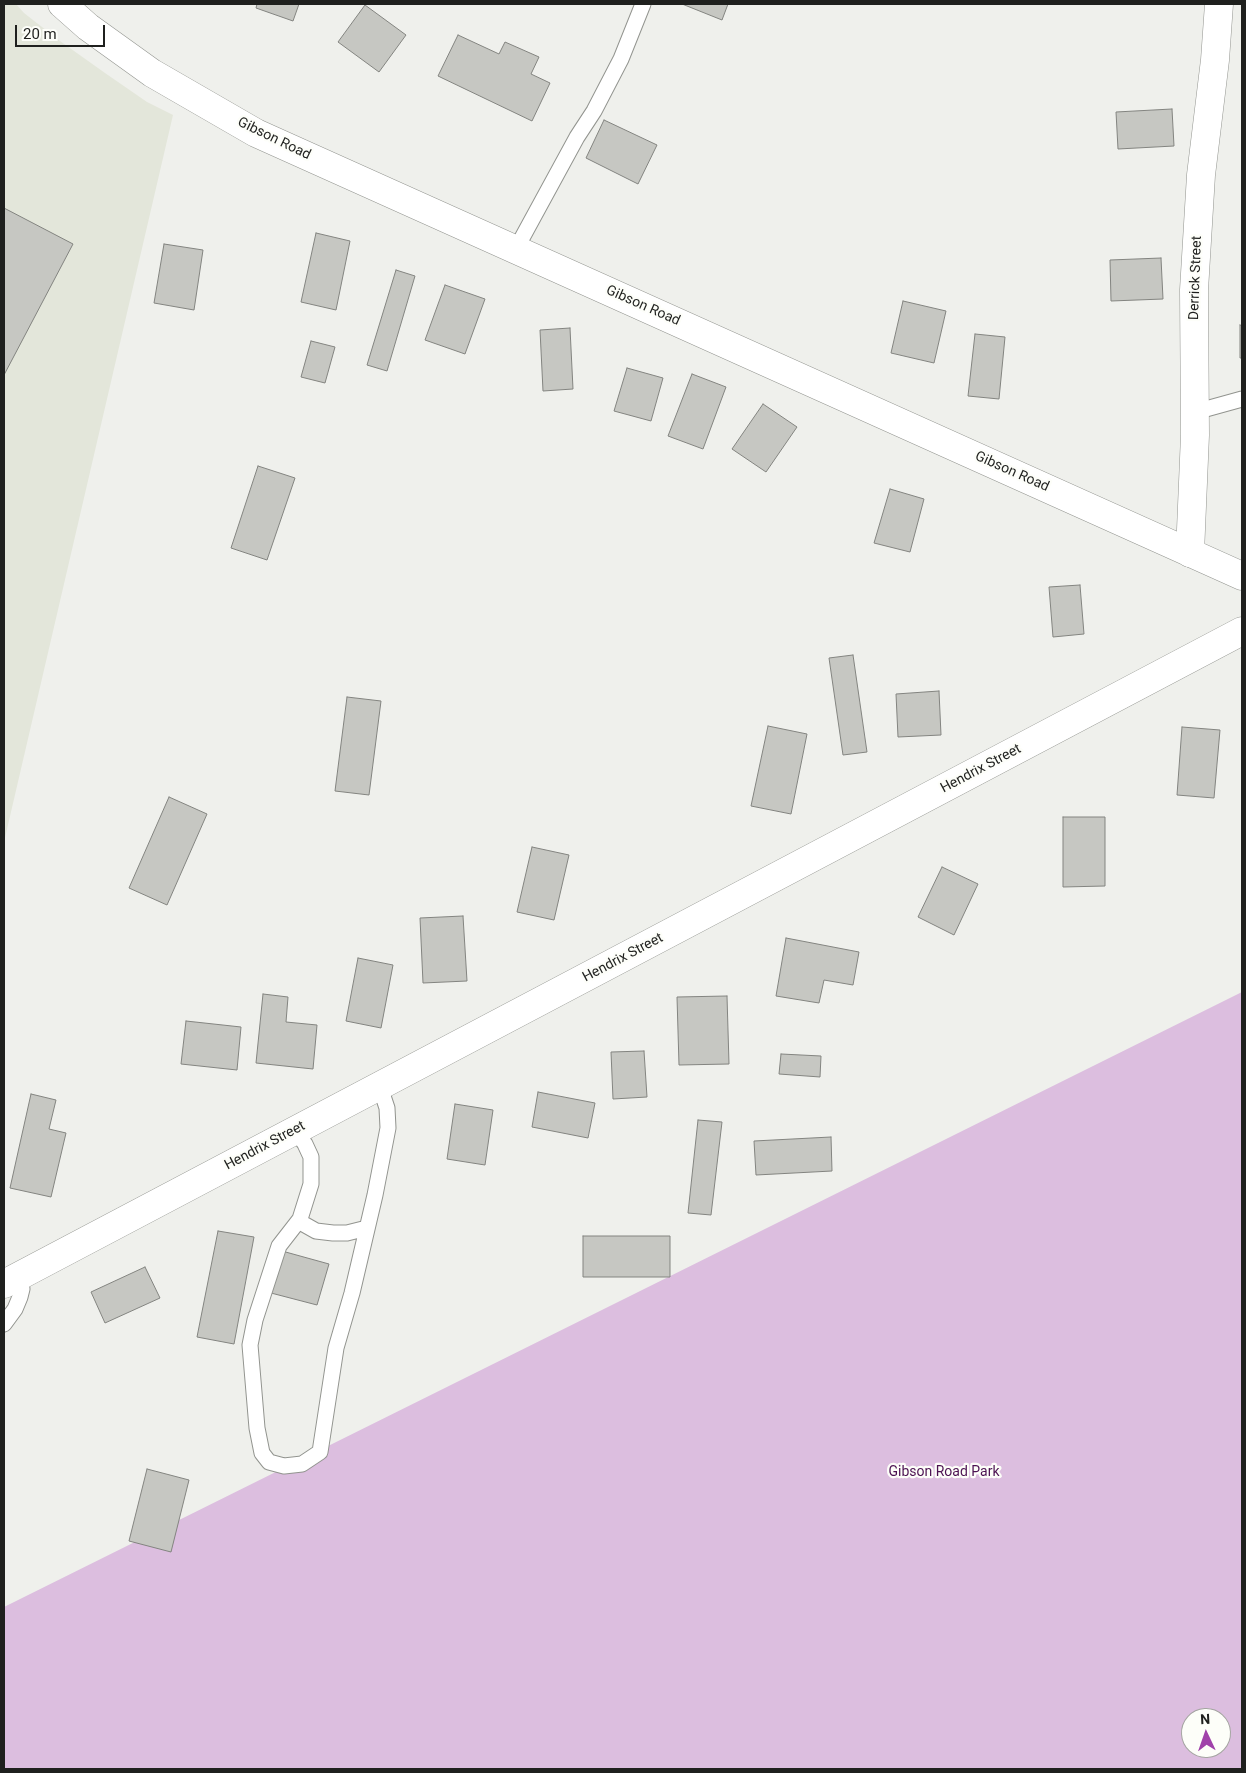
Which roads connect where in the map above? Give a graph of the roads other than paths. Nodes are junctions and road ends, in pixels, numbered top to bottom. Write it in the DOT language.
graph roads {
  1 [pos="62,4"];
  2 [pos="643,4"];
  3 [pos="1219,4"];
  4 [pos="516,250"];
  5 [pos="1242,399"];
  6 [pos="1195,412"];
  7 [pos="1190,553"];
  8 [pos="1242,576"];
  9 [pos="1242,631"];
  10 [pos="380,1087"];
  11 [pos="295,1130"];
  12 [pos="300,1219"];
  13 [pos="367,1228"];
  14 [pos="12,1280"];
  15 [pos="4,1324"];
  1 -- 4 [label="street, Gibson Road"];
  2 -- 4 [label="lane"];
  3 -- 6 [label="street, Derrick Street"];
  4 -- 7 [label="street, Gibson Road"];
  5 -- 6 [label="lane"];
  6 -- 7 [label="street, Derrick Street"];
  7 -- 8 [label="street, Gibson Road"];
  9 -- 10 [label="street, Hendrix Street"];
  10 -- 11 [label="street, Hendrix Street"];
  10 -- 13 [label="lane"];
  11 -- 12 [label="lane"];
  11 -- 14 [label="street, Hendrix Street"];
  12 -- 13 [label="lane"];
  12 -- 13 [label="lane"];
  14 -- 15 [label="lane"];
}
